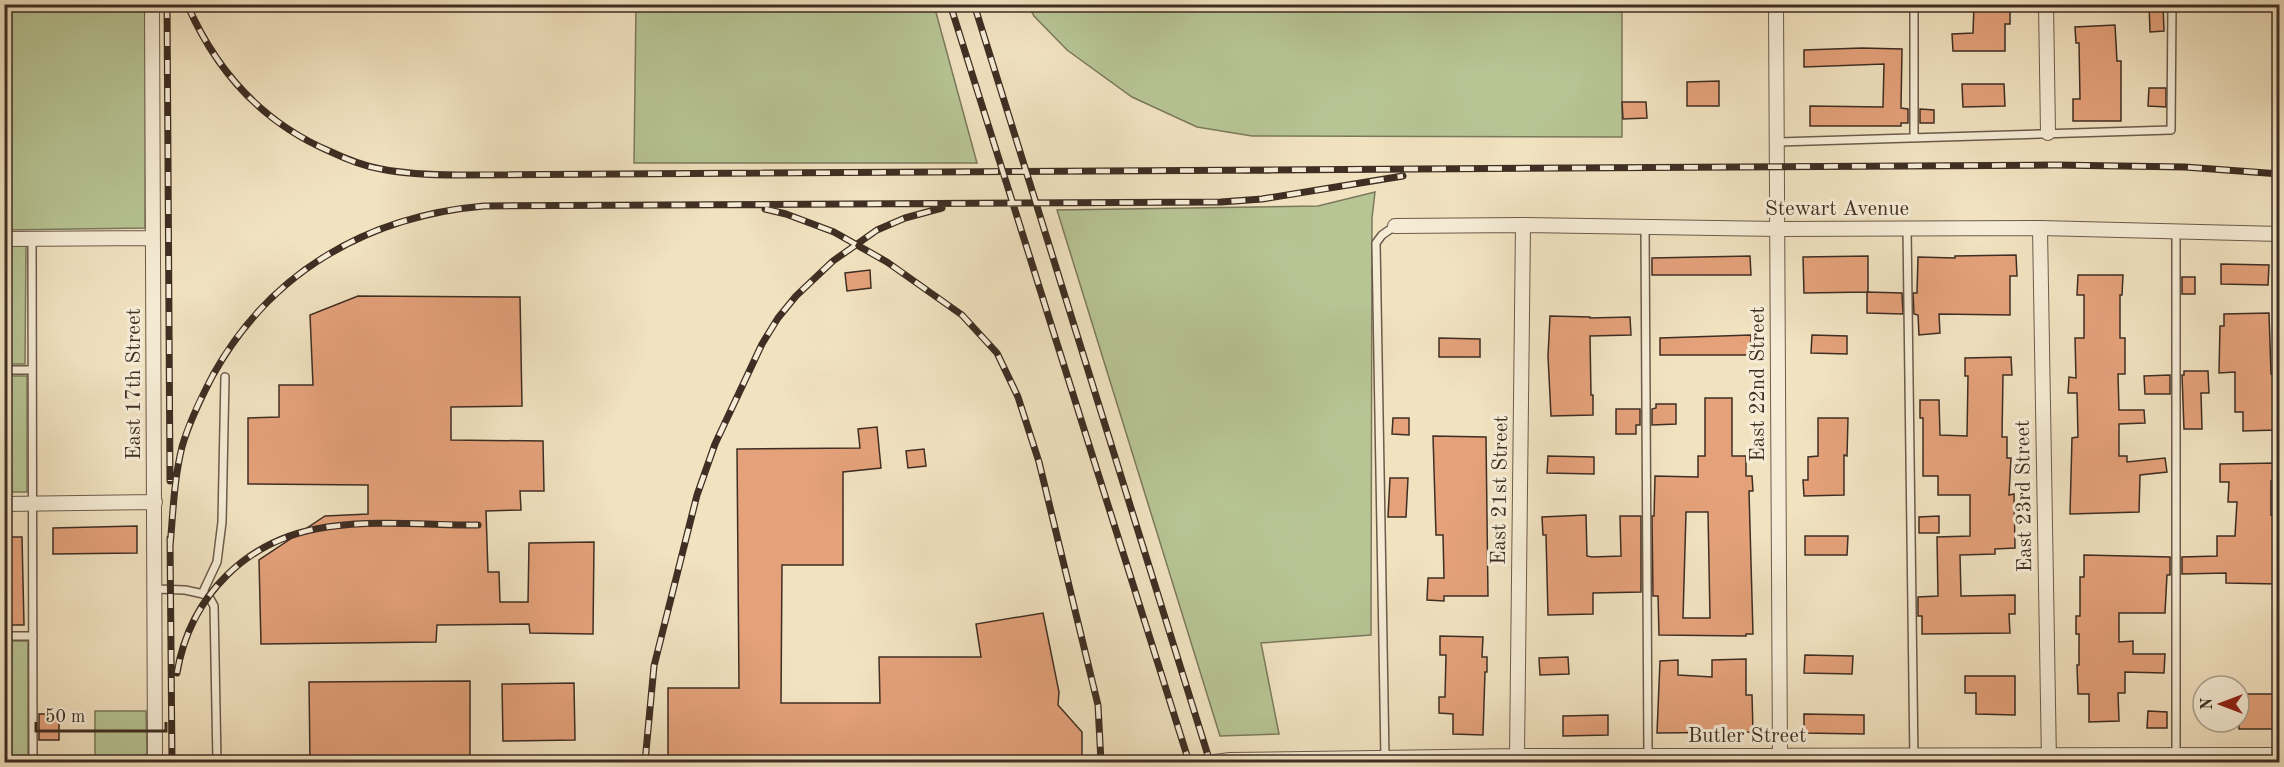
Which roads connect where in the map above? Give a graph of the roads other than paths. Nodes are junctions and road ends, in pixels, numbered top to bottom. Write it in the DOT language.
graph roads {
  1 [pos="152,4"];
  2 [pos="1776,4"];
  3 [pos="1914,4"];
  4 [pos="2046,4"];
  5 [pos="2172,4"];
  6 [pos="2048,133"];
  7 [pos="1914,138"];
  8 [pos="1776,142"];
  9 [pos="1523,225"];
  10 [pos="1395,226"];
  11 [pos="1645,227"];
  12 [pos="1907,228"];
  13 [pos="2040,228"];
  14 [pos="1778,229"];
  15 [pos="2176,231"];
  16 [pos="2280,234"];
  17 [pos="4,238"];
  18 [pos="32,238"];
  19 [pos="153,238"];
  20 [pos="4,370"];
  21 [pos="32,370"];
  22 [pos="225,377"];
  23 [pos="155,502"];
  24 [pos="4,504"];
  25 [pos="33,504"];
  26 [pos="154,589"];
  27 [pos="202,594"];
  28 [pos="4,636"];
  29 [pos="33,636"];
  30 [pos="2280,755"];
  31 [pos="1517,756"];
  32 [pos="1385,759"];
  33 [pos="1648,759"];
  34 [pos="1780,759"];
  35 [pos="1914,759"];
  36 [pos="2049,759"];
  37 [pos="2176,759"];
  38 [pos="33,762"];
  39 [pos="155,762"];
  40 [pos="217,762"];
  41 [pos="1215,762"];
  1 -- 19 [label="street, East 17th Street"];
  2 -- 8 [label="street, East 22nd Street"];
  3 -- 7 [label="lane"];
  4 -- 6 [label="street"];
  5 -- 6 [label="lane"];
  6 -- 7 [label="lane"];
  7 -- 8 [label="lane"];
  8 -- 14 [label="street, East 22nd Street"];
  9 -- 10 [label="street, Stewart Avenue"];
  9 -- 11 [label="street, Stewart Avenue"];
  9 -- 31 [label="street, East 21st Street"];
  10 -- 32 [label="lane"];
  11 -- 14 [label="street, Stewart Avenue"];
  11 -- 33 [label="lane"];
  12 -- 13 [label="street, Stewart Avenue"];
  12 -- 14 [label="street, Stewart Avenue"];
  12 -- 35 [label="lane"];
  13 -- 15 [label="street, Stewart Avenue"];
  13 -- 36 [label="street, East 23rd Street"];
  14 -- 34 [label="street, East 22nd Street"];
  15 -- 16 [label="street, Stewart Avenue"];
  15 -- 37 [label="lane"];
  17 -- 18 [label="street"];
  18 -- 19 [label="street"];
  18 -- 21 [label="lane"];
  19 -- 23 [label="street, East 17th Street"];
  20 -- 21 [label="lane"];
  21 -- 25 [label="lane"];
  22 -- 27 [label="lane"];
  23 -- 25 [label="street"];
  23 -- 26 [label="street, East 17th Street"];
  24 -- 25 [label="street"];
  25 -- 29 [label="lane"];
  26 -- 27 [label="lane"];
  26 -- 39 [label="street, East 17th Street"];
  27 -- 40 [label="lane"];
  28 -- 29 [label="lane"];
  29 -- 38 [label="lane"];
  30 -- 37 [label="street, Butler Street"];
  31 -- 32 [label="street, Butler Street"];
  31 -- 33 [label="street, Butler Street"];
  32 -- 41 [label="street, Butler Street"];
  33 -- 34 [label="street, Butler Street"];
  34 -- 35 [label="street, Butler Street"];
  35 -- 36 [label="street, Butler Street"];
  36 -- 37 [label="street, Butler Street"];
}
